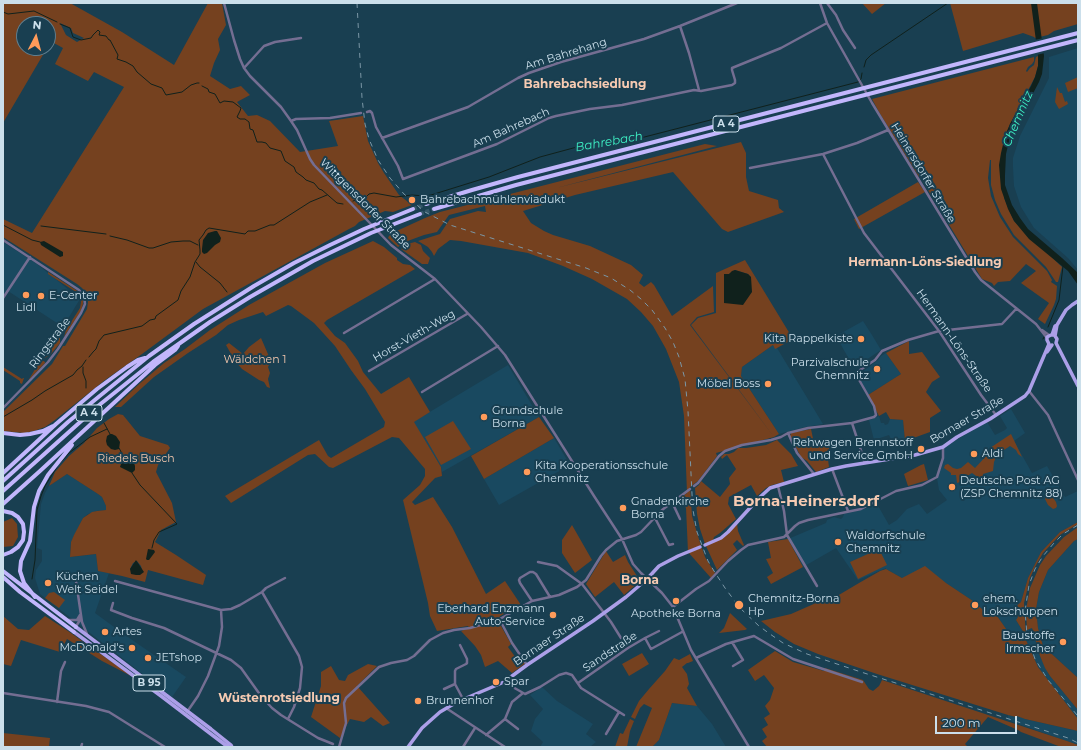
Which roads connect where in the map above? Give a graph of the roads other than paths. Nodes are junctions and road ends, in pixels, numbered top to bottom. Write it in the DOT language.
graph roads {
  1 [pos="224,3"];
  2 [pos="737,3"];
  3 [pos="820,3"];
  4 [pos="827,3"];
  5 [pos="827,23"];
  6 [pos="680,26"];
  7 [pos="1078,33"];
  8 [pos="301,38"];
  9 [pos="1078,40"];
  10 [pos="855,48"];
  11 [pos="244,68"];
  12 [pos="699,90"];
  13 [pos="367,112"];
  14 [pos="361,113"];
  15 [pos="292,121"];
  16 [pos="888,130"];
  17 [pos="382,138"];
  18 [pos="823,154"];
  19 [pos="750,168"];
  20 [pos="426,204"];
  21 [pos="413,209"];
  22 [pos="434,209"];
  23 [pos="420,214"];
  24 [pos="3,240"];
  25 [pos="30,257"];
  26 [pos="435,279"];
  27 [pos="3,298"];
  28 [pos="1078,301"];
  29 [pos="1016,309"];
  30 [pos="467,314"];
  31 [pos="939,331"];
  32 [pos="344,333"];
  33 [pos="1051,336"];
  34 [pos="180,342"];
  35 [pos="1053,344"];
  36 [pos="498,346"];
  37 [pos="149,356"];
  38 [pos="369,371"];
  39 [pos="1078,386"];
  40 [pos="1029,391"];
  41 [pos="422,392"];
  42 [pos="3,408"];
  43 [pos="996,415"];
  44 [pos="852,423"];
  45 [pos="56,424"];
  46 [pos="3,433"];
  47 [pos="788,433"];
  48 [pos="77,437"];
  49 [pos="943,447"];
  50 [pos="865,463"];
  51 [pos="832,469"];
  52 [pos="3,473"];
  53 [pos="815,475"];
  54 [pos="1078,480"];
  55 [pos="3,481"];
  56 [pos="694,486"];
  57 [pos="778,486"];
  58 [pos="690,489"];
  59 [pos="3,490"];
  60 [pos="672,502"];
  61 [pos="3,504"];
  62 [pos="3,511"];
  63 [pos="848,511"];
  64 [pos="655,518"];
  65 [pos="680,519"];
  66 [pos="787,535"];
  67 [pos="622,539"];
  68 [pos="672,544"];
  69 [pos="705,545"];
  70 [pos="700,547"];
  71 [pos="3,555"];
  72 [pos="538,562"];
  73 [pos="3,571"];
  74 [pos="3,577"];
  75 [pos="285,578"];
  76 [pos="647,579"];
  77 [pos="76,581"];
  78 [pos="115,581"];
  79 [pos="582,584"];
  80 [pos="817,586"];
  81 [pos="262,592"];
  82 [pos="35,597"];
  83 [pos="550,597"];
  84 [pos="532,601"];
  85 [pos="113,603"];
  86 [pos="673,607"];
  87 [pos="221,610"];
  88 [pos="81,612"];
  89 [pos="604,613"];
  90 [pos="66,620"];
  91 [pos="498,620"];
  92 [pos="82,622"];
  93 [pos="77,628"];
  94 [pos="659,631"];
  95 [pos="74,632"];
  96 [pos="682,632"];
  97 [pos="88,637"];
  98 [pos="621,638"];
  99 [pos="645,638"];
  100 [pos="732,642"];
  101 [pos="460,645"];
  102 [pos="217,653"];
  103 [pos="696,658"];
  104 [pos="65,662"];
  105 [pos="527,665"];
  106 [pos="733,666"];
  107 [pos="504,682"];
  108 [pos="862,682"];
  109 [pos="578,683"];
  110 [pos="455,684"];
  111 [pos="444,689"];
  112 [pos="3,693"];
  113 [pos="523,693"];
  114 [pos="463,700"];
  115 [pos="57,702"];
  116 [pos="446,708"];
  117 [pos="619,712"];
  118 [pos="186,713"];
  119 [pos="624,715"];
  120 [pos="288,719"];
  121 [pos="505,719"];
  122 [pos="476,728"];
  123 [pos="518,729"];
  124 [pos="606,734"];
  125 [pos="486,735"];
  126 [pos="333,744"];
  127 [pos="165,747"];
  128 [pos="228,747"];
  129 [pos="232,747"];
  130 [pos="339,747"];
  131 [pos="408,747"];
  132 [pos="463,747"];
  133 [pos="505,747"];
  134 [pos="749,747"];
  1 -- 11 [label="street, Wittgensdorfer Straße"];
  2 -- 6 [label="street, Am Bahrehang"];
  3 -- 5 [label="street, Heinersdorfer Straße"];
  4 -- 10 [label="street"];
  5 -- 12 [label="street, Am Bahrebach"];
  5 -- 16 [label="street, Heinersdorfer Straße"];
  6 -- 12 [label="street"];
  6 -- 17 [label="street, Am Bahrehang"];
  7 -- 20 [label="highway, A 4"];
  8 -- 11 [label="street"];
  9 -- 22 [label="highway, A 4"];
  11 -- 15 [label="street, Wittgensdorfer Straße"];
  12 -- 17 [label="street, Am Bahrebach"];
  13 -- 17 [label="street"];
  14 -- 15 [label="street"];
  15 -- 26 [label="street, Wittgensdorfer Straße"];
  16 -- 18 [label="street"];
  16 -- 29 [label="street, Heinersdorfer Straße"];
  18 -- 19 [label="street"];
  18 -- 31 [label="street, Hermann-Löns-Straße"];
  21 -- 37 [label="highway, A 4"];
  23 -- 34 [label="highway, A 4"];
  24 -- 25 [label="street, Ringstraße"];
  25 -- 27 [label="street"];
  25 -- 42 [label="street, Ringstraße"];
  26 -- 30 [label="street, Wittgensdorfer Straße"];
  26 -- 32 [label="street"];
  28 -- 33 [label="main road"];
  29 -- 31 [label="street"];
  29 -- 33 [label="street, Heinersdorfer Straße"];
  30 -- 36 [label="street, Wittgensdorfer Straße"];
  30 -- 38 [label="street, Horst-Vieth-Weg"];
  31 -- 43 [label="street, Hermann-Löns-Straße"];
  31 -- 44 [label="street"];
  33 -- 35 [label="main road"];
  33 -- 35 [label="main road"];
  34 -- 48 [label="highway"];
  34 -- 59 [label="highway, A 4"];
  35 -- 39 [label="main road"];
  35 -- 40 [label="main road, Bornaer Straße"];
  36 -- 41 [label="street"];
  36 -- 67 [label="street, Wittgensdorfer Straße"];
  37 -- 45 [label="highway"];
  37 -- 55 [label="highway, A 4"];
  40 -- 43 [label="main road, Bornaer Straße"];
  40 -- 54 [label="street"];
  43 -- 49 [label="main road, Bornaer Straße"];
  44 -- 47 [label="street"];
  44 -- 50 [label="street"];
  45 -- 46 [label="highway"];
  45 -- 52 [label="highway"];
  47 -- 53 [label="street"];
  47 -- 56 [label="street"];
  48 -- 61 [label="highway"];
  48 -- 82 [label="highway"];
  49 -- 50 [label="main road, Bornaer Straße"];
  49 -- 63 [label="street"];
  50 -- 51 [label="main road, Bornaer Straße"];
  51 -- 53 [label="main road, Bornaer Straße"];
  51 -- 63 [label="street"];
  53 -- 57 [label="main road, Bornaer Straße"];
  57 -- 66 [label="street"];
  57 -- 69 [label="main road, Bornaer Straße"];
  58 -- 60 [label="street"];
  60 -- 64 [label="street"];
  60 -- 65 [label="street"];
  62 -- 71 [label="highway"];
  63 -- 66 [label="street"];
  64 -- 67 [label="street"];
  64 -- 68 [label="street"];
  66 -- 80 [label="street"];
  66 -- 86 [label="street"];
  67 -- 76 [label="street, Wittgensdorfer Straße"];
  67 -- 79 [label="street"];
  70 -- 76 [label="main road, Bornaer Straße"];
  72 -- 79 [label="street"];
  73 -- 82 [label="highway, B 95"];
  74 -- 95 [label="highway, B 95"];
  75 -- 81 [label="street"];
  76 -- 86 [label="street, Wittgensdorfer Straße"];
  76 -- 89 [label="main road, Bornaer Straße"];
  77 -- 88 [label="street"];
  78 -- 87 [label="street"];
  79 -- 83 [label="street"];
  79 -- 89 [label="street"];
  81 -- 87 [label="street"];
  81 -- 120 [label="street"];
  82 -- 90 [label="highway, B 95"];
  83 -- 84 [label="street"];
  83 -- 84 [label="street"];
  84 -- 91 [label="street"];
  85 -- 102 [label="street"];
  86 -- 96 [label="street, Wittgensdorfer Straße"];
  87 -- 102 [label="street"];
  88 -- 90 [label="street"];
  88 -- 92 [label="street"];
  88 -- 93 [label="street"];
  89 -- 98 [label="street"];
  89 -- 105 [label="main road, Bornaer Straße"];
  90 -- 93 [label="highway, B 95"];
  91 -- 105 [label="street"];
  91 -- 130 [label="street"];
  92 -- 93 [label="street"];
  92 -- 97 [label="street"];
  93 -- 95 [label="street"];
  93 -- 97 [label="main road, B 95"];
  94 -- 99 [label="street, Sandstraße"];
  95 -- 118 [label="main road, B 95"];
  96 -- 99 [label="street, Sandstraße"];
  96 -- 103 [label="street, Wittgensdorfer Straße"];
  97 -- 118 [label="main road, B 95"];
  99 -- 109 [label="street, Sandstraße"];
  100 -- 103 [label="street"];
  100 -- 106 [label="street"];
  100 -- 108 [label="street"];
  101 -- 110 [label="street"];
  102 -- 118 [label="street"];
  102 -- 120 [label="street"];
  103 -- 134 [label="street, Wittgensdorfer Straße"];
  104 -- 115 [label="street"];
  105 -- 107 [label="main road, Bornaer Straße"];
  107 -- 113 [label="street"];
  107 -- 114 [label="main road, Bornaer Straße"];
  109 -- 113 [label="street, Sandstraße"];
  109 -- 117 [label="street"];
  110 -- 111 [label="street"];
  110 -- 114 [label="street"];
  112 -- 115 [label="street"];
  113 -- 121 [label="street, Sandstraße"];
  114 -- 116 [label="main road, Bornaer Straße"];
  115 -- 127 [label="street"];
  116 -- 122 [label="street"];
  116 -- 131 [label="main road, Bornaer Straße"];
  117 -- 119 [label="street"];
  117 -- 124 [label="street"];
  118 -- 128 [label="main road, B 95"];
  118 -- 129 [label="main road, B 95"];
  120 -- 126 [label="street"];
  121 -- 123 [label="street"];
  121 -- 125 [label="street, Sandstraße"];
  122 -- 125 [label="street"];
  122 -- 132 [label="street"];
  125 -- 133 [label="street"];
}
